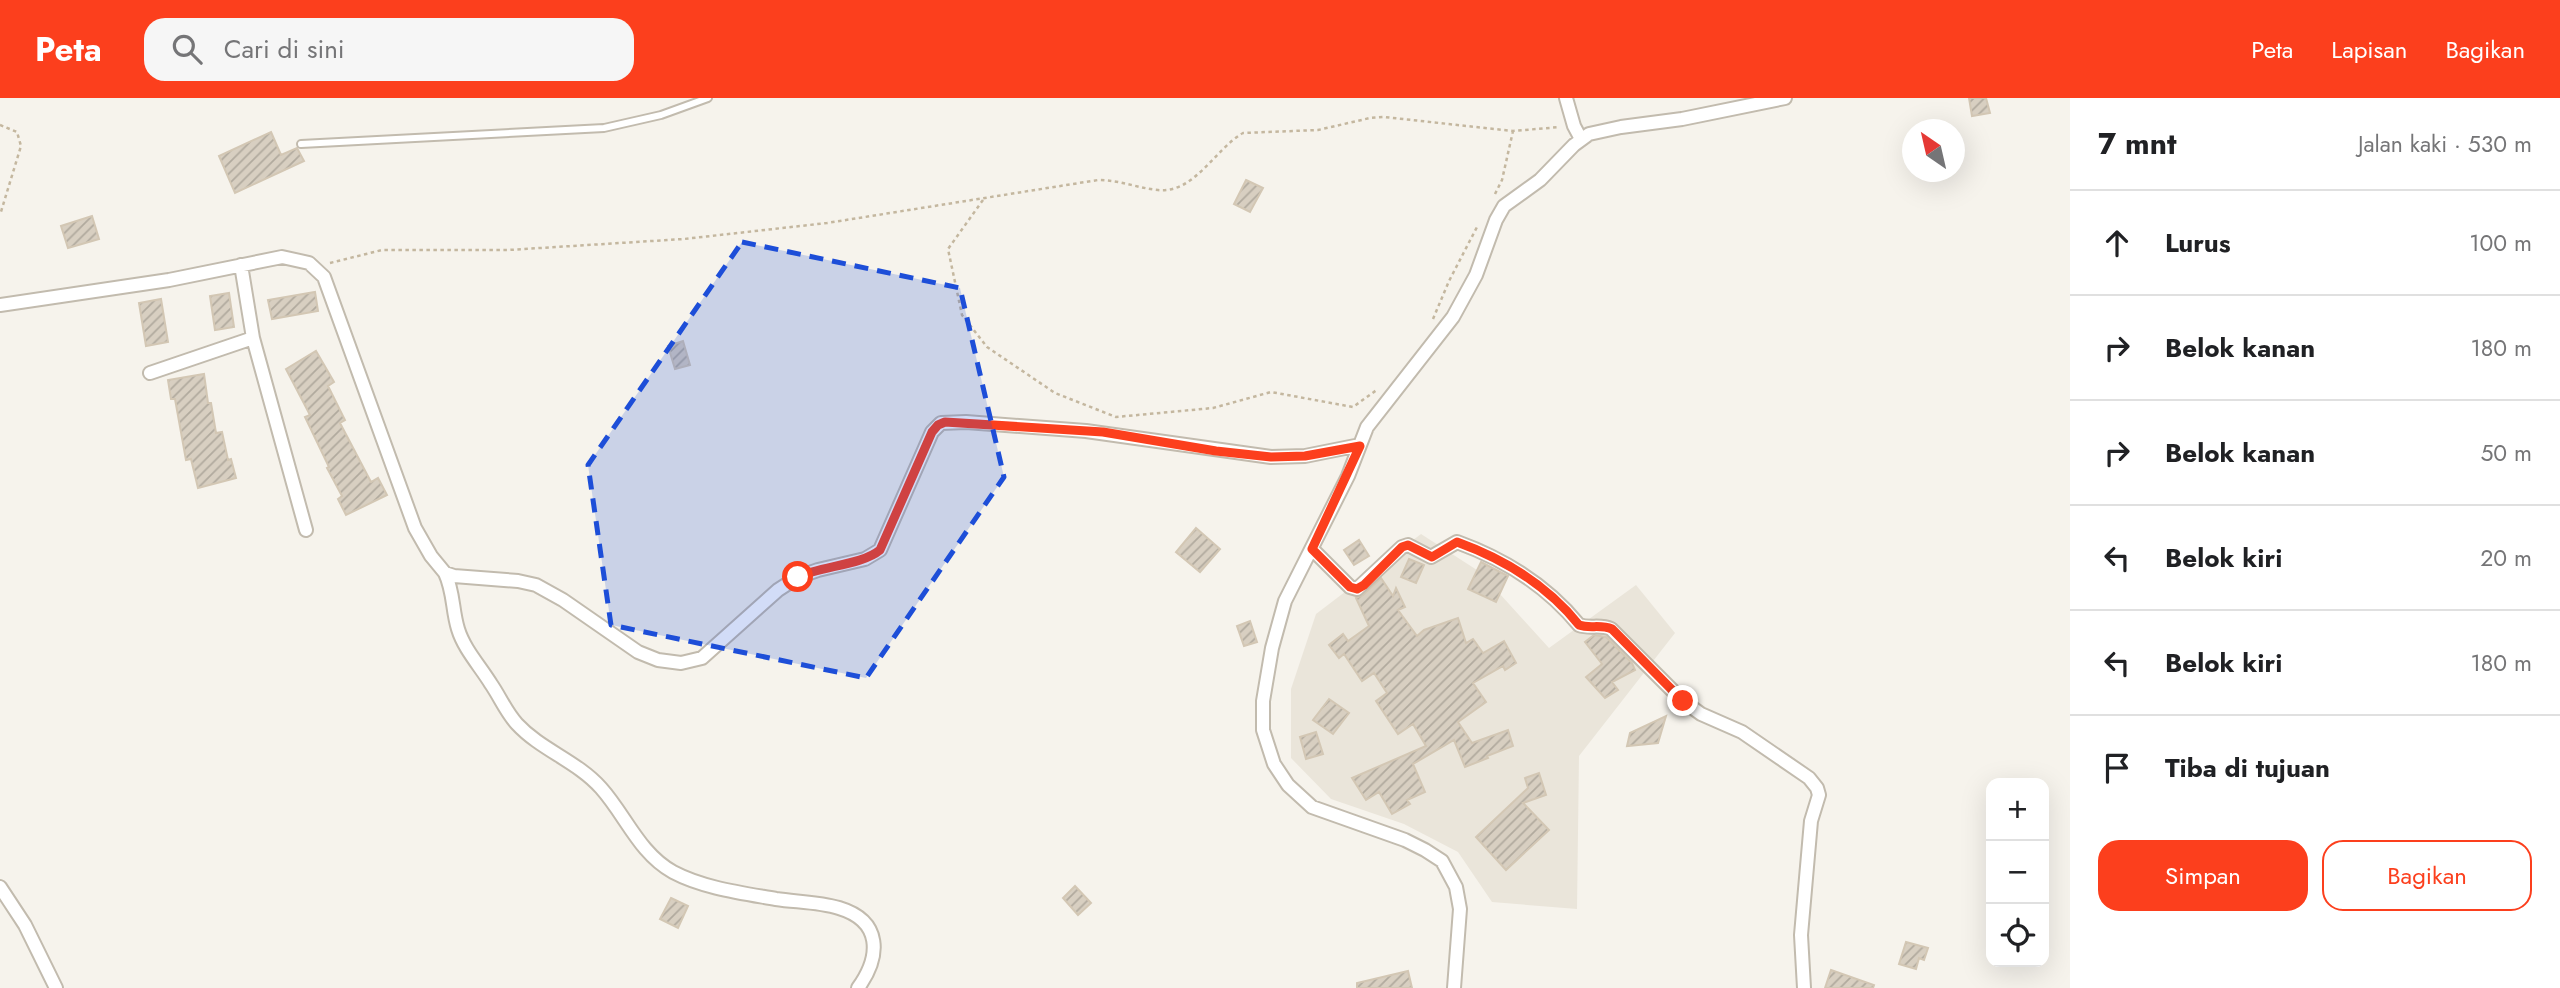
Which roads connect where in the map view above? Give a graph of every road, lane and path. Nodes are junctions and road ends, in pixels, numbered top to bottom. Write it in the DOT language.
graph roads {
  1 [pos="708,98"];
  2 [pos="1566,98"];
  3 [pos="1785,98"];
  4 [pos="0,125"];
  5 [pos="1574,126"];
  6 [pos="1513,131"];
  7 [pos="1581,139"];
  8 [pos="301,144"];
  9 [pos="983,200"];
  10 [pos="1491,201"];
  11 [pos="0,215"];
  12 [pos="1480,222"];
  13 [pos="241,265"];
  14 [pos="314,267"];
  15 [pos="0,305"];
  16 [pos="1430,328"];
  17 [pos="253,338"];
  18 [pos="150,373"];
  19 [pos="1383,385"];
  20 [pos="1360,446"];
  21 [pos="306,530"];
  22 [pos="1312,549"];
  23 [pos="445,573"];
  24 [pos="0,887"];
  25 [pos="56,988"];
  26 [pos="858,988"];
  27 [pos="1454,988"];
  28 [pos="1804,988"];
  1 -- 8 [label="lane"];
  2 -- 5 [label="street"];
  3 -- 7 [label="street"];
  4 -- 11 [label="path"];
  5 -- 6 [label="path"];
  5 -- 7 [label="street"];
  6 -- 9 [label="path"];
  6 -- 10 [label="path"];
  7 -- 20 [label="street"];
  9 -- 14 [label="path"];
  9 -- 19 [label="path"];
  12 -- 16 [label="path"];
  13 -- 14 [label="street"];
  13 -- 15 [label="street"];
  13 -- 17 [label="street"];
  14 -- 23 [label="street"];
  17 -- 18 [label="street"];
  17 -- 21 [label="street"];
  20 -- 22 [label="street"];
  20 -- 23 [label="street"];
  22 -- 27 [label="street"];
  22 -- 28 [label="street"];
  23 -- 26 [label="street"];
  24 -- 25 [label="street"];
}
